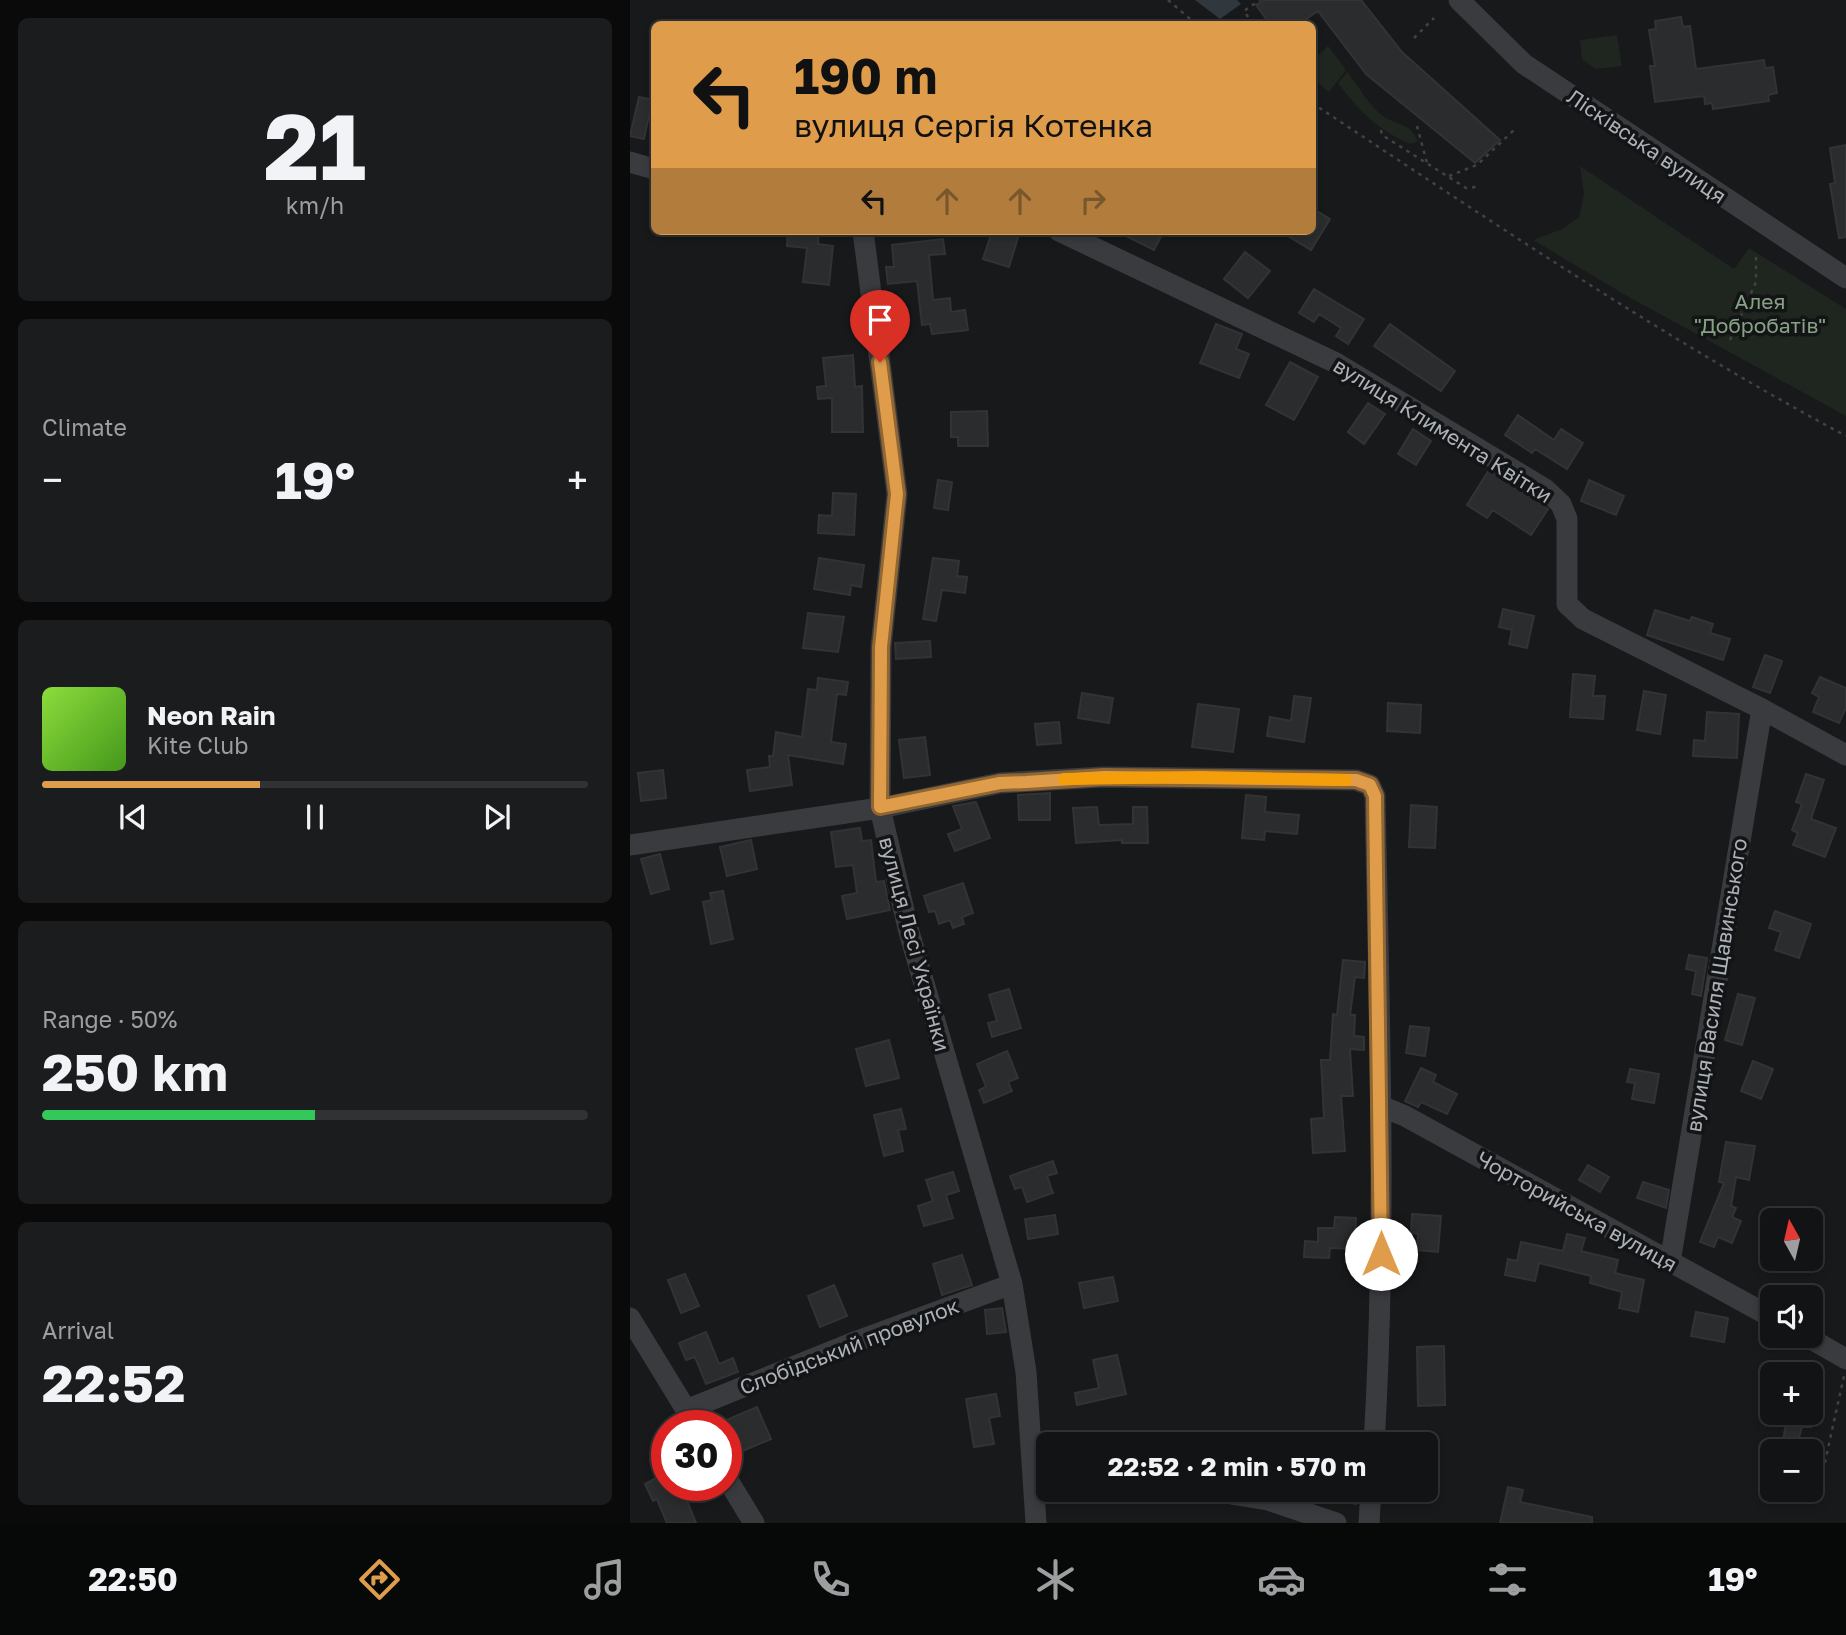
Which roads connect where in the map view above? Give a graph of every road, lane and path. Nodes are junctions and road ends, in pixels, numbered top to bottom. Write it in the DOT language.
graph roads {
  1 [pos="1168,0"];
  2 [pos="1260,0"];
  3 [pos="1459,0"];
  4 [pos="1434,18"];
  5 [pos="1192,21"];
  6 [pos="1251,21"];
  7 [pos="1414,38"];
  8 [pos="1316,106"];
  9 [pos="1417,126"];
  10 [pos="1381,130"];
  11 [pos="1514,130"];
  12 [pos="630,162"];
  13 [pos="1427,163"];
  14 [pos="651,168"];
  15 [pos="1448,176"];
  16 [pos="1476,187"];
  17 [pos="864,235"];
  18 [pos="1067,235"];
  19 [pos="1756,252"];
  20 [pos="1846,278"];
  21 [pos="1730,340"];
  22 [pos="1846,436"];
  23 [pos="1762,709"];
  24 [pos="1846,755"];
  25 [pos="880,807"];
  26 [pos="630,845"];
  27 [pos="1381,1106"];
  28 [pos="1670,1262"];
  29 [pos="1012,1284"];
  30 [pos="1760,1311"];
  31 [pos="630,1318"];
  32 [pos="1823,1346"];
  33 [pos="1846,1359"];
  34 [pos="1846,1366"];
  35 [pos="686,1410"];
  36 [pos="708,1410"];
  37 [pos="1375,1432"];
  38 [pos="1036,1443"];
  39 [pos="1823,1472"];
  40 [pos="741,1501"];
  41 [pos="1037,1502"];
  42 [pos="1274,1502"];
  43 [pos="1370,1502"];
  44 [pos="754,1523"];
  45 [pos="1036,1523"];
  46 [pos="1336,1523"];
  47 [pos="1369,1523"];
  1 -- 5 [label="path"];
  2 -- 6 [label="path"];
  3 -- 20 [label="street, Лісківська вулиця"];
  4 -- 7 [label="path"];
  8 -- 22 [label="path"];
  9 -- 13 [label="path"];
  10 -- 13 [label="path"];
  11 -- 15 [label="path"];
  12 -- 14 [label="street"];
  13 -- 15 [label="path"];
  15 -- 16 [label="path"];
  17 -- 25 [label="street, вулиця Лесі Українки"];
  18 -- 23 [label="street, вулиця Климента Квітки"];
  19 -- 21 [label="path"];
  23 -- 24 [label="street, вулиця Климента Квітки"];
  23 -- 28 [label="street, вулиця Василя Щавинського"];
  25 -- 26 [label="street"];
  25 -- 27 [label="street"];
  25 -- 29 [label="street, вулиця Лесі Українки"];
  27 -- 28 [label="street, Чорторийська вулиця"];
  27 -- 37 [label="street"];
  28 -- 30 [label="street, Чорторийська вулиця"];
  29 -- 36 [label="street, Слобідський провулок"];
  29 -- 38 [label="street, вулиця Лесі Українки"];
  31 -- 35 [label="street"];
  32 -- 33 [label="street"];
  34 -- 39 [label="path"];
  40 -- 44 [label="street"];
  41 -- 45 [label="street, вулиця Лесі Українки"];
  42 -- 46 [label="street"];
  43 -- 47 [label="street"];
}
